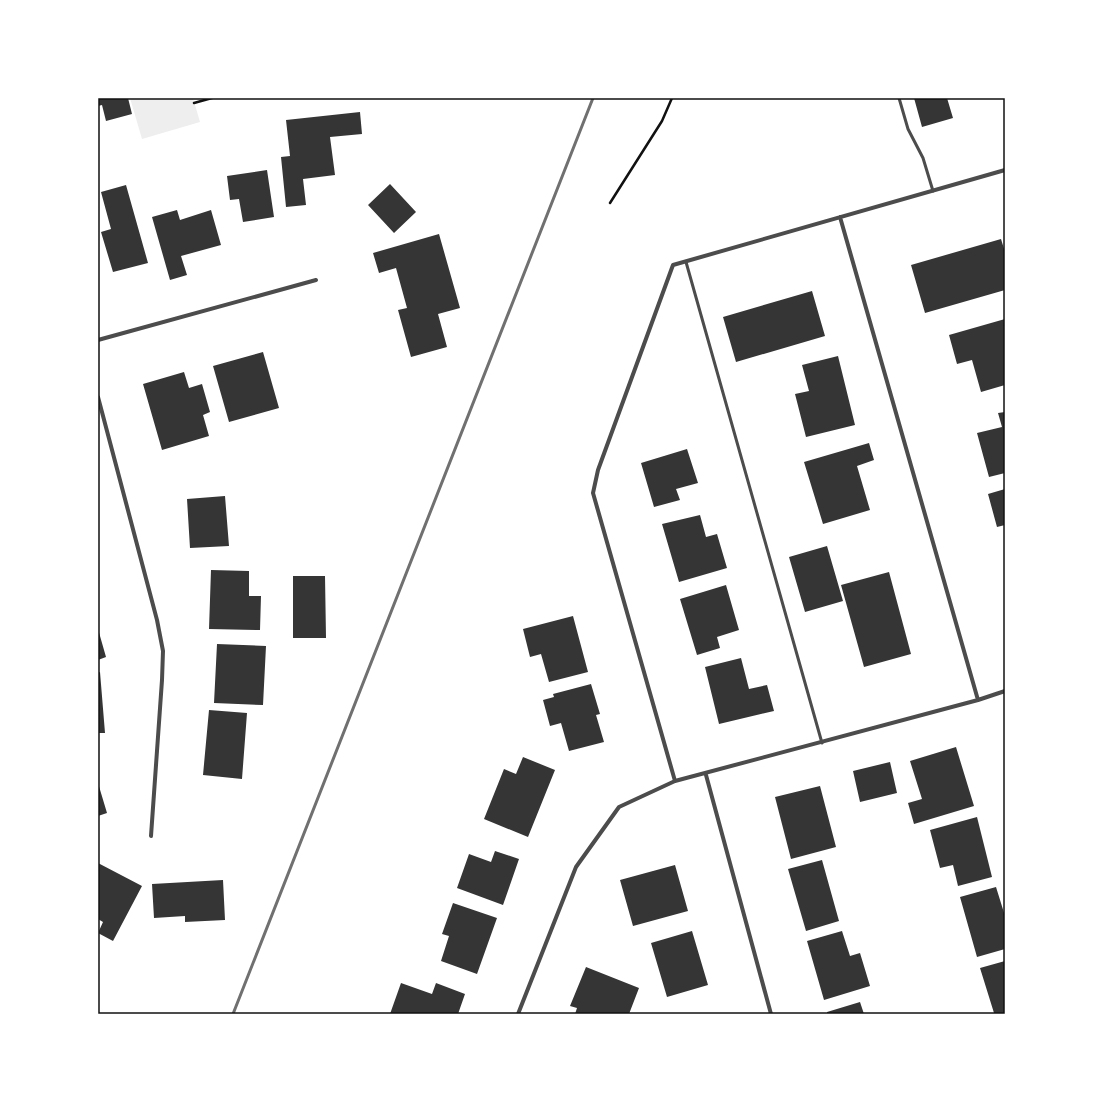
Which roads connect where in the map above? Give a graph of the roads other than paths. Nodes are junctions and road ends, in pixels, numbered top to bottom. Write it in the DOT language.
graph roads {
  1 [pos="899,98"];
  2 [pos="1005,170"];
  3 [pos="933,191"];
  4 [pos="840,217"];
  5 [pos="686,262"];
  6 [pos="316,280"];
  7 [pos="98,340"];
  8 [pos="98,397"];
  9 [pos="1005,691"];
  10 [pos="978,700"];
  11 [pos="822,743"];
  12 [pos="706,775"];
  13 [pos="675,781"];
  14 [pos="151,836"];
  15 [pos="518,1014"];
  16 [pos="771,1014"];
  1 -- 3 [label="lane"];
  2 -- 3 [label="street"];
  3 -- 4 [label="street"];
  4 -- 5 [label="street"];
  4 -- 10 [label="street"];
  5 -- 11 [label="lane"];
  5 -- 13 [label="street"];
  6 -- 7 [label="street"];
  8 -- 14 [label="street"];
  9 -- 10 [label="street"];
  10 -- 11 [label="street"];
  11 -- 12 [label="street"];
  12 -- 13 [label="street"];
  12 -- 16 [label="street"];
  13 -- 15 [label="street"];
}
